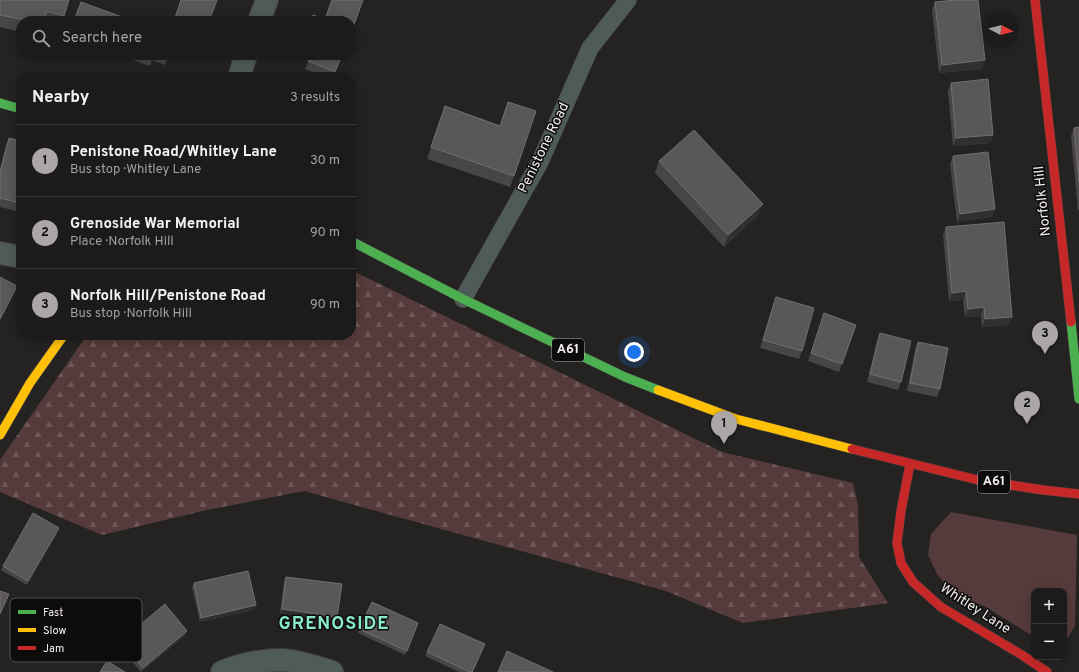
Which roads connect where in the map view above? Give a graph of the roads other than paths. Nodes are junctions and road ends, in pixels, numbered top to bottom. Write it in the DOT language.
graph roads {
  1 [pos="266,0"];
  2 [pos="628,0"];
  3 [pos="1035,0"];
  4 [pos="261,16"];
  5 [pos="244,60"];
  6 [pos="240,72"];
  7 [pos="0,103"];
  8 [pos="16,108"];
  9 [pos="356,244"];
  10 [pos="0,253"];
  11 [pos="16,256"];
  12 [pos="463,299"];
  13 [pos="60,340"];
  14 [pos="1079,399"];
  15 [pos="0,435"];
  16 [pos="910,464"];
  17 [pos="1079,494"];
  18 [pos="222,672"];
  19 [pos="332,672"];
  20 [pos="1047,672"];
  1 -- 4 [label="street"];
  2 -- 12 [label="lane, Penistone Road"];
  3 -- 14 [label="main road, Norfolk Hill"];
  5 -- 6 [label="street"];
  7 -- 8 [label="main road"];
  9 -- 12 [label="main road, A61"];
  10 -- 11 [label="street"];
  12 -- 16 [label="main road, A61"];
  13 -- 15 [label="main road"];
  16 -- 17 [label="main road, A61"];
  16 -- 20 [label="main road, Whitley Lane"];
  18 -- 19 [label="street"];
}
